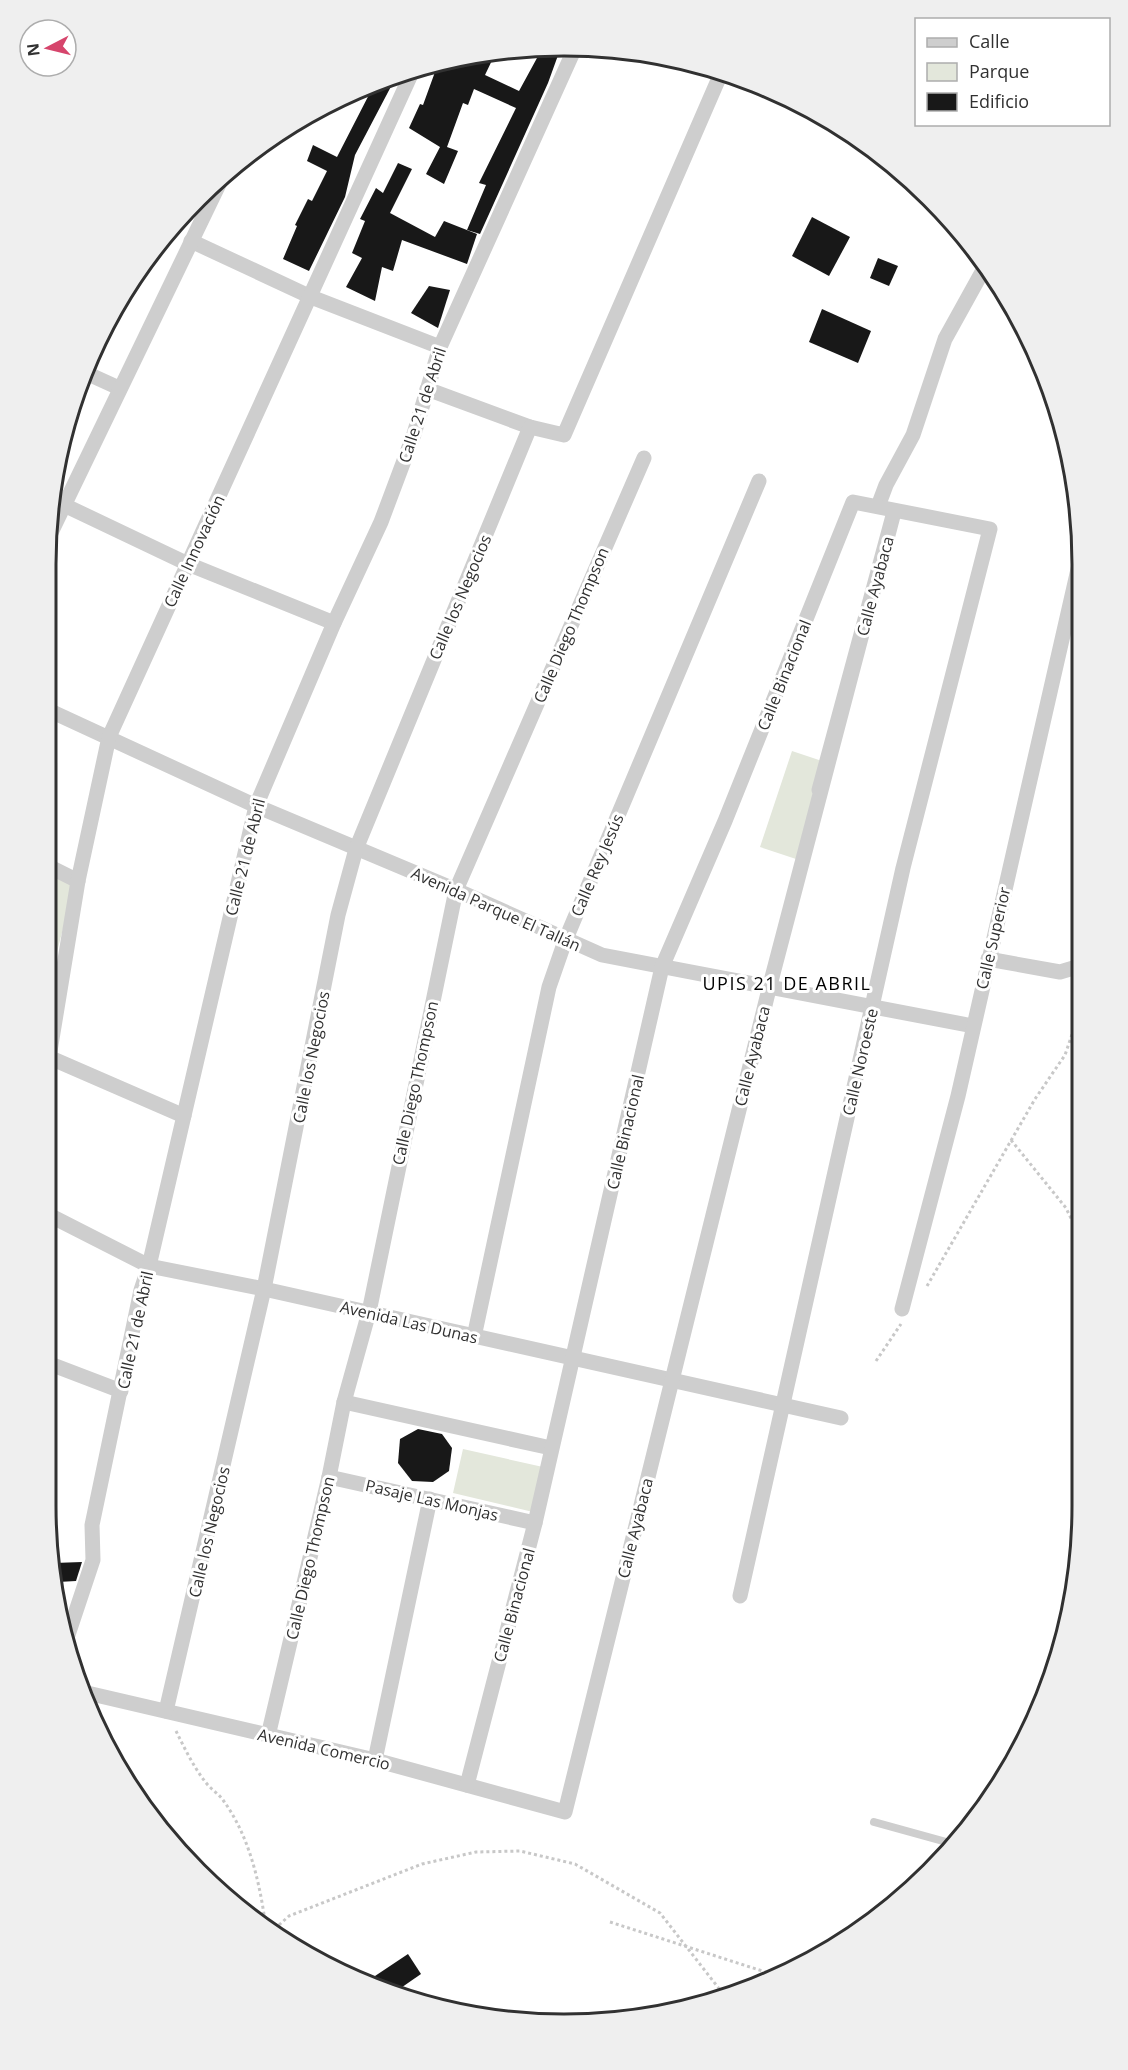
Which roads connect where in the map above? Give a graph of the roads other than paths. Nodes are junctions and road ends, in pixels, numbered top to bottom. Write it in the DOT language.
graph roads {
  1 [pos="571,56"];
  2 [pos="409,80"];
  3 [pos="719,80"];
  4 [pos="213,196"];
  5 [pos="190,241"];
  6 [pos="984,276"];
  7 [pos="311,297"];
  8 [pos="440,347"];
  9 [pos="92,376"];
  10 [pos="118,388"];
  11 [pos="427,389"];
  12 [pos="530,427"];
  13 [pos="644,458"];
  14 [pos="759,481"];
  15 [pos="880,501"];
  16 [pos="64,505"];
  17 [pos="894,512"];
  18 [pos="58,517"];
  19 [pos="188,564"];
  20 [pos="1072,595"];
  21 [pos="334,623"];
  22 [pos="56,713"];
  23 [pos="109,737"];
  24 [pos="819,790"];
  25 [pos="256,806"];
  26 [pos="356,849"];
  27 [pos="56,871"];
  28 [pos="78,881"];
  29 [pos="456,890"];
  30 [pos="565,941"];
  31 [pos="988,959"];
  32 [pos="662,967"];
  33 [pos="1072,968"];
  34 [pos="770,985"];
  35 [pos="56,1006"];
  36 [pos="873,1006"];
  37 [pos="973,1026"];
  38 [pos="56,1061"];
  39 [pos="184,1116"];
  40 [pos="56,1219"];
  41 [pos="149,1266"];
  42 [pos="264,1289"];
  43 [pos="369,1312"];
  44 [pos="902,1315"];
  45 [pos="474,1337"];
  46 [pos="574,1360"];
  47 [pos="56,1366"];
  48 [pos="672,1381"];
  49 [pos="121,1391"];
  50 [pos="344,1402"];
  51 [pos="782,1405"];
  52 [pos="841,1418"];
  53 [pos="551,1448"];
  54 [pos="329,1477"];
  55 [pos="430,1499"];
  56 [pos="535,1523"];
  57 [pos="740,1596"];
  58 [pos="70,1628"];
  59 [pos="91,1694"];
  60 [pos="166,1711"];
  61 [pos="268,1736"];
  62 [pos="375,1760"];
  63 [pos="467,1785"];
  64 [pos="565,1812"];
  65 [pos="874,1822"];
  66 [pos="945,1842"];
  1 -- 8 [label="street, Calle 21 de Abril"];
  2 -- 7 [label="street, Calle Innovación"];
  3 -- 12 [label="street"];
  4 -- 5 [label="street"];
  5 -- 7 [label="street"];
  5 -- 10 [label="street"];
  6 -- 15 [label="street"];
  7 -- 8 [label="street"];
  7 -- 19 [label="street, Calle Innovación"];
  8 -- 11 [label="street, Calle 21 de Abril"];
  9 -- 10 [label="street"];
  10 -- 16 [label="street"];
  11 -- 12 [label="street"];
  11 -- 21 [label="street, Calle 21 de Abril"];
  12 -- 26 [label="street, Calle los Negocios"];
  13 -- 29 [label="street, Calle Diego Thompson"];
  14 -- 30 [label="street, Calle Rey Jesús"];
  16 -- 18 [label="street"];
  16 -- 19 [label="street"];
  17 -- 24 [label="street, Calle Ayabaca"];
  17 -- 32 [label="street, Calle Binacional"];
  17 -- 34 [label="street, Calle Ayabaca"];
  17 -- 36 [label="street, Calle Noroeste"];
  19 -- 21 [label="street"];
  19 -- 23 [label="street, Calle Innovación"];
  20 -- 31 [label="street, Calle Superior"];
  21 -- 25 [label="street, Calle 21 de Abril"];
  22 -- 23 [label="street, Avenida Parque El Tallán"];
  23 -- 25 [label="street, Avenida Parque El Tallán"];
  23 -- 28 [label="street, Calle Innovación"];
  25 -- 26 [label="street, Avenida Parque El Tallán"];
  25 -- 39 [label="street, Calle 21 de Abril"];
  26 -- 29 [label="street, Avenida Parque El Tallán"];
  26 -- 42 [label="street, Calle los Negocios"];
  27 -- 28 [label="street"];
  28 -- 35 [label="street, Calle Innovación"];
  29 -- 30 [label="street, Avenida Parque El Tallán"];
  29 -- 43 [label="street, Calle Diego Thompson"];
  30 -- 32 [label="street, Avenida Parque El Tallán"];
  30 -- 45 [label="street, Calle Rey Jesús"];
  31 -- 33 [label="street"];
  31 -- 37 [label="street, Calle Superior"];
  32 -- 34 [label="street, Avenida Parque El Tallán"];
  32 -- 46 [label="street, Calle Binacional"];
  34 -- 36 [label="street, Avenida Parque El Tallán"];
  34 -- 48 [label="street, Calle Ayabaca"];
  36 -- 37 [label="street, Avenida Parque El Tallán"];
  36 -- 51 [label="street, Calle Noroeste"];
  37 -- 44 [label="street, Calle Superior"];
  38 -- 39 [label="street"];
  39 -- 41 [label="street, Calle 21 de Abril"];
  40 -- 41 [label="street, Avenida Las Dunas"];
  41 -- 42 [label="street, Avenida Las Dunas"];
  41 -- 49 [label="street, Calle 21 de Abril"];
  42 -- 43 [label="street, Avenida Las Dunas"];
  42 -- 60 [label="street, Calle los Negocios"];
  43 -- 45 [label="street, Avenida Las Dunas"];
  43 -- 50 [label="street, Calle Diego Thompson"];
  45 -- 46 [label="street, Avenida Las Dunas"];
  46 -- 48 [label="street, Avenida Las Dunas"];
  46 -- 53 [label="street, Calle Binacional"];
  47 -- 49 [label="street"];
  48 -- 51 [label="street, Avenida Las Dunas"];
  48 -- 64 [label="street, Calle Ayabaca"];
  49 -- 58 [label="street, Calle 21 de Abril"];
  50 -- 53 [label="street"];
  50 -- 54 [label="street, Calle Diego Thompson"];
  51 -- 52 [label="street, Avenida Las Dunas"];
  51 -- 57 [label="street, Calle Noroeste"];
  53 -- 56 [label="street, Calle Binacional"];
  54 -- 55 [label="street, Pasaje Las Monjas"];
  54 -- 61 [label="street, Calle Diego Thompson"];
  55 -- 56 [label="street, Pasaje Las Monjas"];
  55 -- 62 [label="street"];
  56 -- 63 [label="street, Calle Binacional"];
  59 -- 60 [label="street, Avenida Comercio"];
  60 -- 61 [label="street, Avenida Comercio"];
  61 -- 62 [label="street, Avenida Comercio"];
  62 -- 63 [label="street, Avenida Comercio"];
  63 -- 64 [label="street, Avenida Comercio"];
  65 -- 66 [label="lane"];
}
